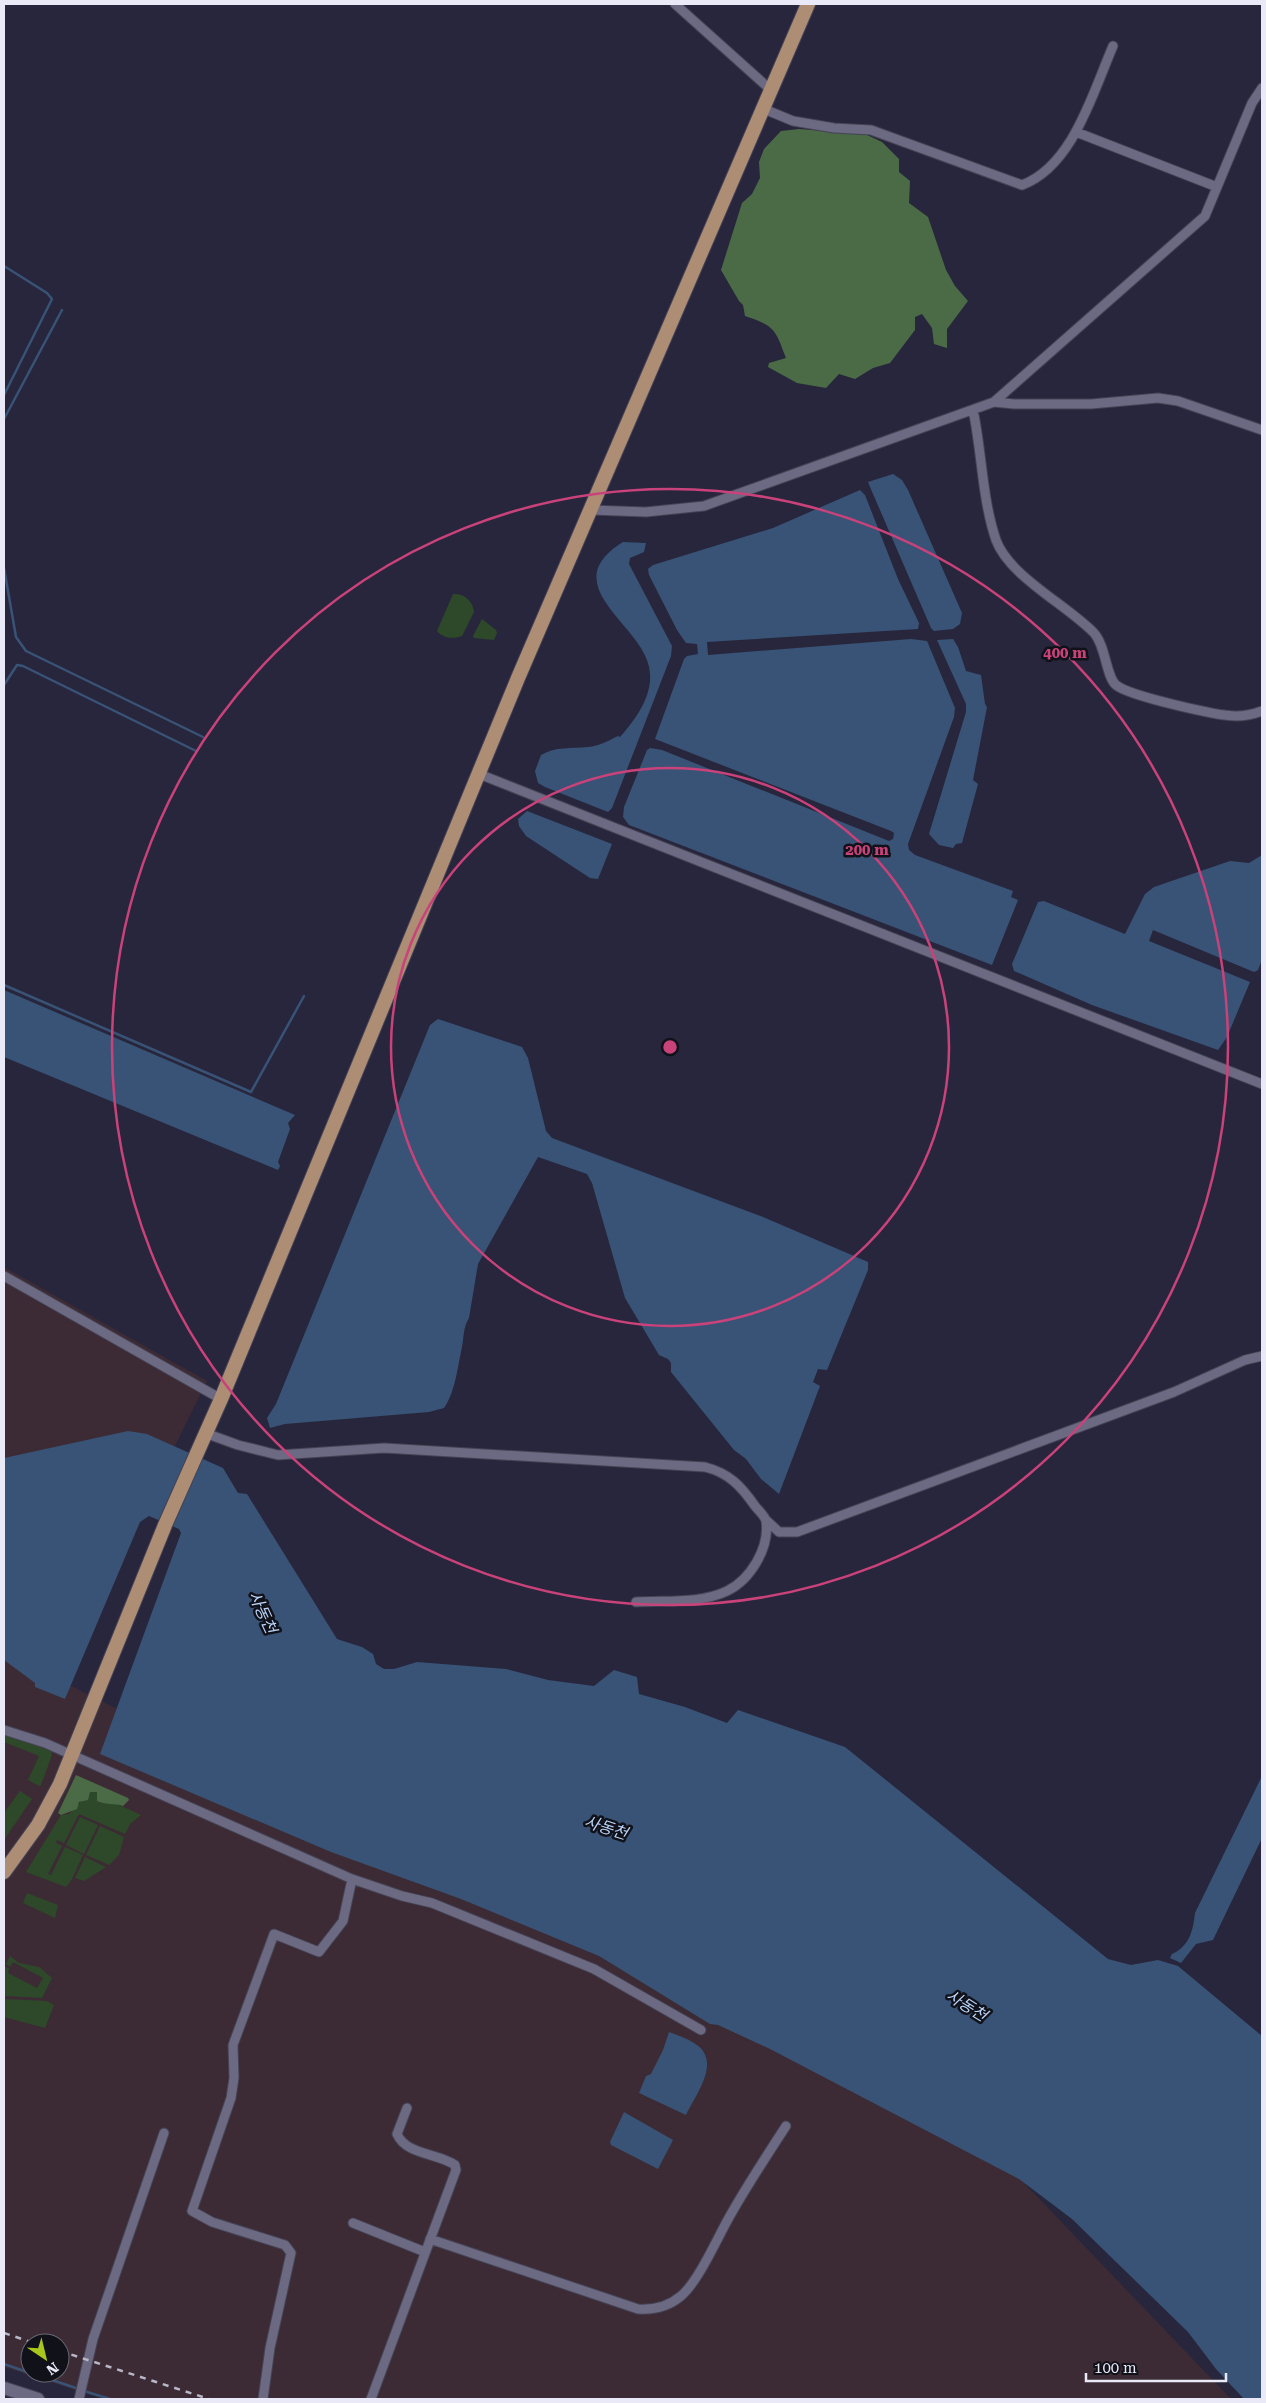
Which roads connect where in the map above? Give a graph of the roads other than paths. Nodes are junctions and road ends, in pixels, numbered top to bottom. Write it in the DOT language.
graph roads {
  1 [pos="675,4"];
  2 [pos="808,4"];
  3 [pos="1112,46"];
  4 [pos="1262,88"];
  5 [pos="772,91"];
  6 [pos="764,109"];
  7 [pos="1076,132"];
  8 [pos="1217,187"];
  9 [pos="994,402"];
  10 [pos="973,410"];
  11 [pos="1262,430"];
  12 [pos="591,510"];
  13 [pos="1262,711"];
  14 [pos="479,774"];
  15 [pos="1262,1084"];
  16 [pos="4,1276"];
  17 [pos="1262,1356"];
  18 [pos="221,1399"];
  19 [pos="205,1434"];
  20 [pos="766,1520"];
  21 [pos="636,1602"];
  22 [pos="4,1730"];
  23 [pos="71,1756"];
  24 [pos="4,1872"];
  25 [pos="352,1879"];
  26 [pos="701,2030"];
  27 [pos="407,2108"];
  28 [pos="786,2126"];
  29 [pos="164,2133"];
  30 [pos="353,2223"];
  31 [pos="430,2239"];
  32 [pos="425,2252"];
  33 [pos="4,2388"];
  34 [pos="38,2399"];
  35 [pos="78,2399"];
  36 [pos="263,2399"];
  37 [pos="372,2399"];
  1 -- 5 [label="street"];
  2 -- 5 [label="main road"];
  3 -- 7 [label="street"];
  4 -- 8 [label="street"];
  5 -- 6 [label="main road"];
  6 -- 7 [label="street"];
  6 -- 12 [label="main road"];
  7 -- 8 [label="street"];
  8 -- 9 [label="street"];
  9 -- 10 [label="street"];
  9 -- 11 [label="street"];
  10 -- 12 [label="street"];
  10 -- 13 [label="street"];
  12 -- 14 [label="main road"];
  14 -- 15 [label="street"];
  14 -- 18 [label="main road"];
  16 -- 18 [label="street"];
  17 -- 20 [label="street"];
  18 -- 19 [label="main road"];
  19 -- 20 [label="street"];
  19 -- 23 [label="main road"];
  20 -- 21 [label="street"];
  22 -- 23 [label="street"];
  23 -- 24 [label="main road"];
  23 -- 25 [label="street"];
  25 -- 26 [label="street"];
  25 -- 36 [label="street"];
  27 -- 31 [label="street"];
  28 -- 31 [label="street"];
  29 -- 35 [label="street"];
  30 -- 32 [label="street"];
  31 -- 32 [label="street"];
  32 -- 37 [label="street"];
  33 -- 34 [label="main road"];
}
